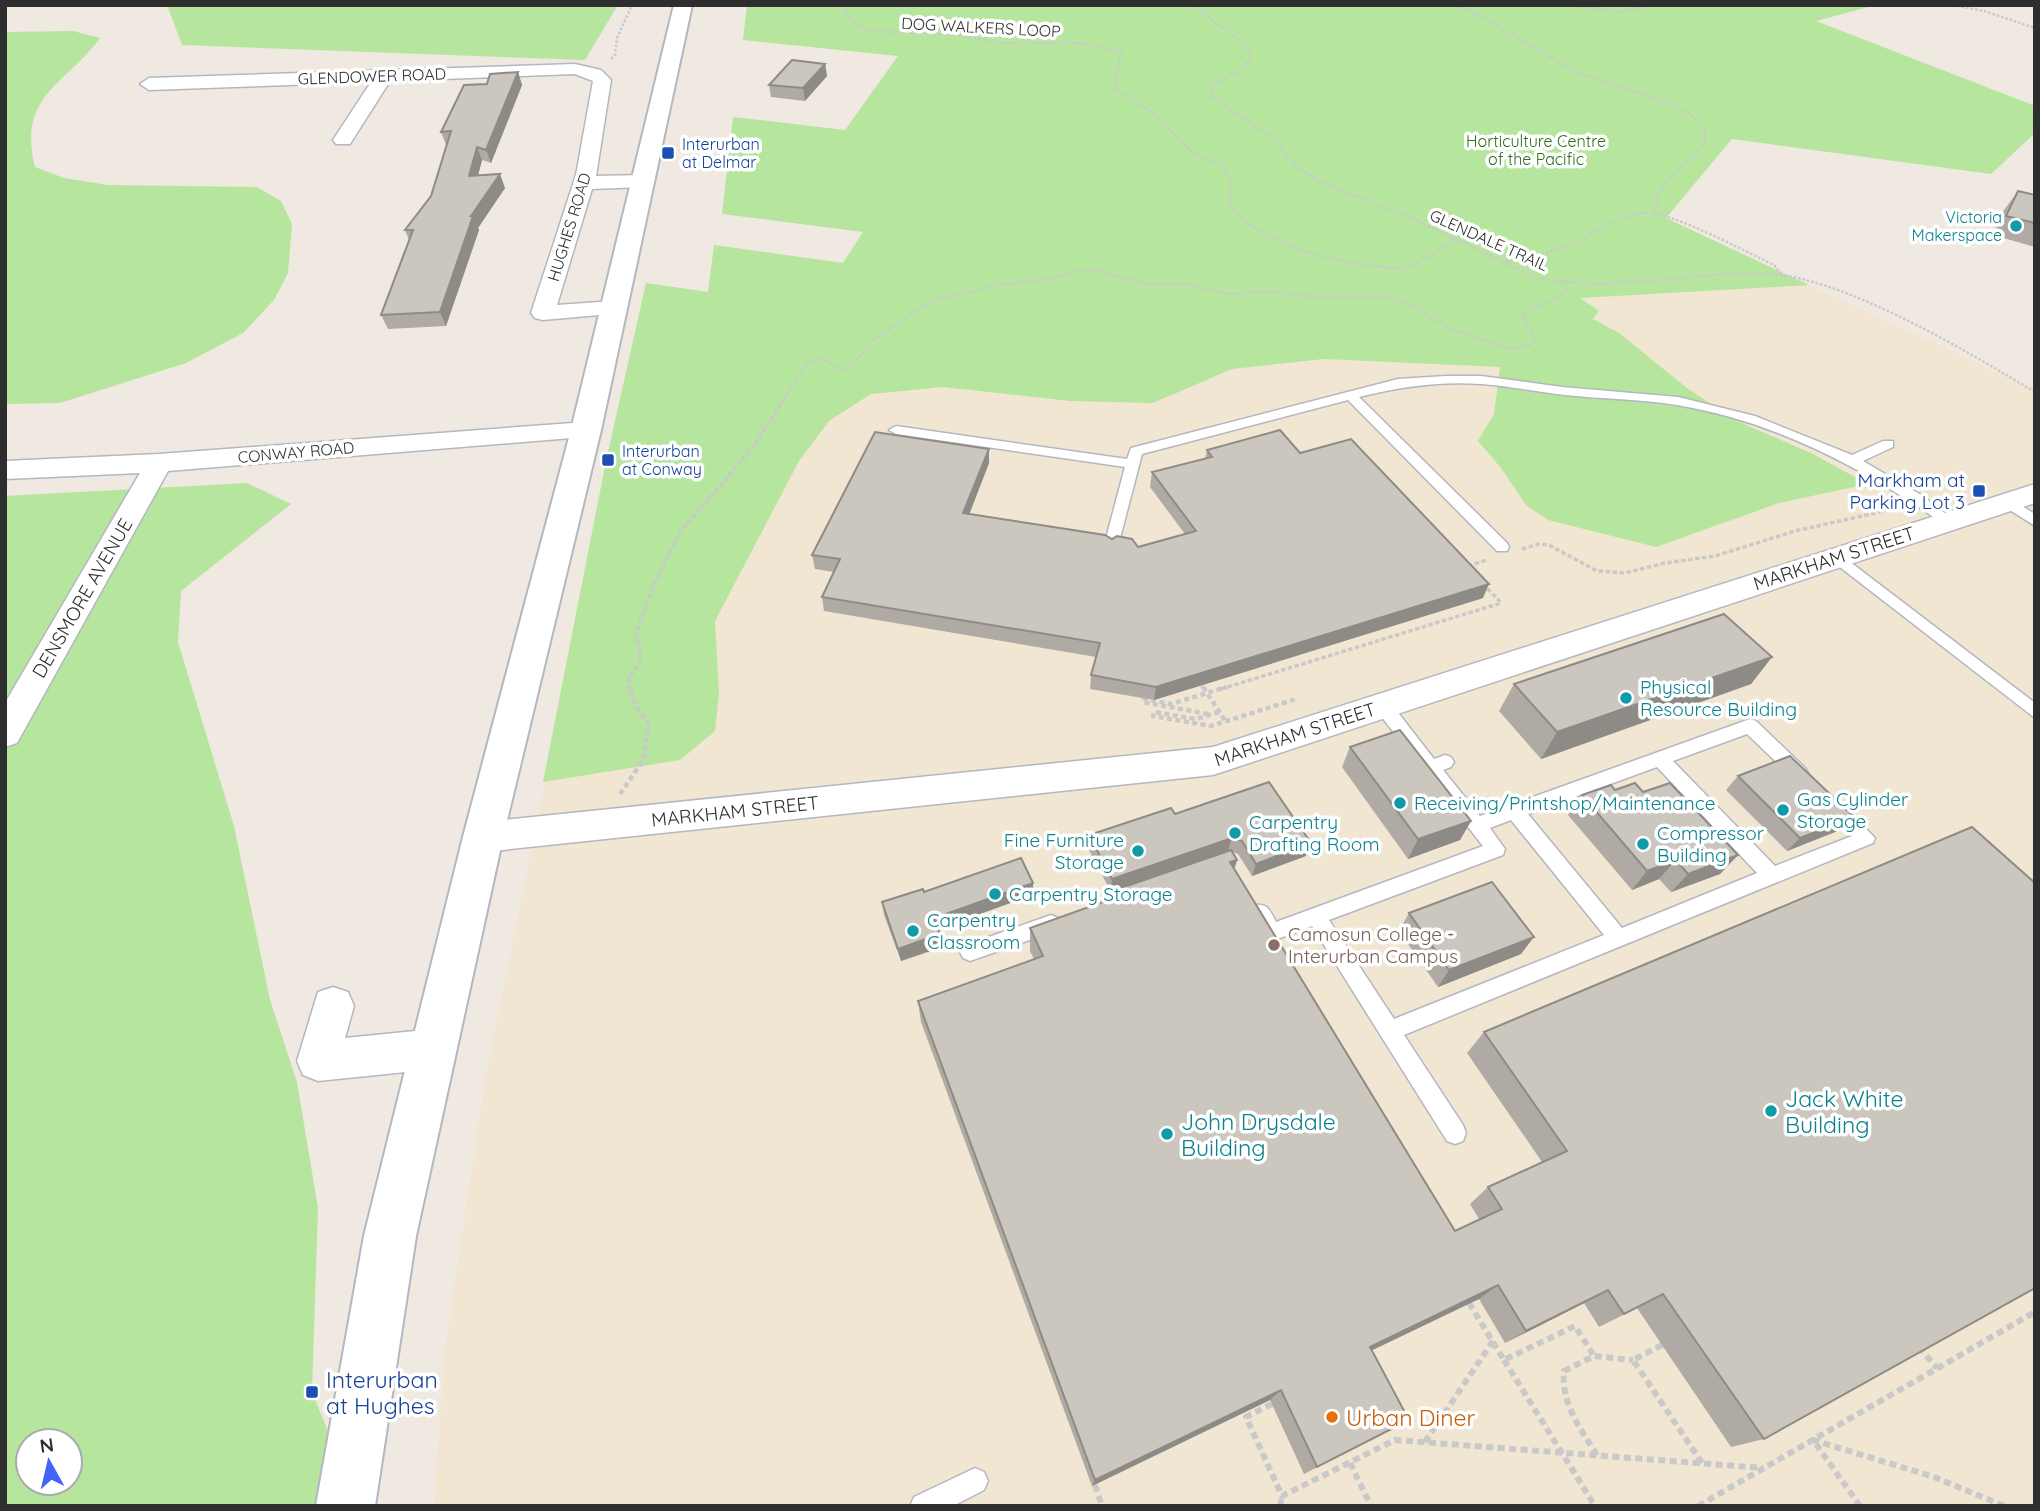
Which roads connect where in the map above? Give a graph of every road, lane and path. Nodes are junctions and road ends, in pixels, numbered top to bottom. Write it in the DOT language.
graph roads {
  1 [pos="632,5"];
  2 [pos="684,5"];
  3 [pos="848,5"];
  4 [pos="1193,5"];
  5 [pos="1455,5"];
  6 [pos="1570,5"];
  7 [pos="1648,5"];
  8 [pos="1953,5"];
  9 [pos="2035,28"];
  10 [pos="385,74"];
  11 [pos="595,74"];
  12 [pos="149,85"];
  13 [pos="344,140"];
  14 [pos="643,181"];
  15 [pos="583,183"];
  16 [pos="1656,214"];
  17 [pos="1455,240"];
  18 [pos="1502,262"];
  19 [pos="1782,274"];
  20 [pos="1563,282"];
  21 [pos="614,308"];
  22 [pos="2035,392"];
  23 [pos="1350,395"];
  24 [pos="586,430"];
  25 [pos="896,430"];
  26 [pos="1888,444"];
  27 [pos="1853,460"];
  28 [pos="159,463"];
  29 [pos="1133,464"];
  30 [pos="5,470"];
  31 [pos="2021,498"];
  32 [pos="1934,510"];
  33 [pos="2035,521"];
  34 [pos="1539,544"];
  35 [pos="1111,546"];
  36 [pos="1502,547"];
  37 [pos="1837,557"];
  38 [pos="1466,566"];
  39 [pos="1202,686"];
  40 [pos="1207,693"];
  41 [pos="1383,706"];
  42 [pos="1219,712"];
  43 [pos="2035,712"];
  44 [pos="1211,715"];
  45 [pos="1262,715"];
  46 [pos="1226,722"];
  47 [pos="1231,730"];
  48 [pos="5,734"];
  49 [pos="1660,759"];
  50 [pos="1515,812"];
  51 [pos="618,822"];
  52 [pos="1477,825"];
  53 [pos="483,837"];
  54 [pos="1772,876"];
  55 [pos="1251,897"];
  56 [pos="1074,916"];
  57 [pos="1316,916"];
  58 [pos="1619,939"];
  59 [pos="970,952"];
  60 [pos="333,1006"];
  61 [pos="1390,1031"];
  62 [pos="435,1049"];
  63 [pos="1455,1133"];
  64 [pos="1469,1303"];
  65 [pos="2035,1312"];
  66 [pos="1493,1341"];
  67 [pos="1916,1343"];
  68 [pos="1662,1345"];
  69 [pos="1594,1356"];
  70 [pos="1504,1360"];
  71 [pos="1633,1360"];
  72 [pos="1937,1368"];
  73 [pos="1272,1404"];
  74 [pos="1813,1440"];
  75 [pos="1425,1442"];
  76 [pos="1562,1453"];
  77 [pos="1598,1455"];
  78 [pos="1350,1463"];
  79 [pos="1703,1464"];
  80 [pos="1763,1468"];
  81 [pos="975,1481"];
  82 [pos="1095,1485"];
  83 [pos="1282,1496"];
  84 [pos="345,1506"];
  85 [pos="923,1506"];
  86 [pos="1102,1506"];
  87 [pos="1280,1506"];
  88 [pos="1371,1506"];
  89 [pos="1595,1506"];
  90 [pos="1698,1506"];
  91 [pos="1860,1506"];
  92 [pos="2004,1506"];
  1 -- 11 [label="path"];
  2 -- 14 [label="main road"];
  3 -- 17 [label="path, DOG WALKERS LOOP"];
  4 -- 17 [label="path, GLENDALE TRAIL"];
  5 -- 16 [label="path"];
  6 -- 7 [label="path"];
  8 -- 9 [label="path"];
  10 -- 11 [label="street, GLENDOWER ROAD"];
  10 -- 12 [label="street, GLENDOWER ROAD"];
  10 -- 13 [label="street"];
  11 -- 15 [label="street, HUGHES ROAD"];
  14 -- 15 [label="street"];
  14 -- 21 [label="main road"];
  15 -- 21 [label="street, HUGHES ROAD"];
  16 -- 18 [label="path"];
  16 -- 19 [label="path"];
  17 -- 18 [label="path, GLENDALE TRAIL"];
  18 -- 20 [label="path, GLENDALE TRAIL"];
  19 -- 20 [label="path, GLENDALE TRAIL"];
  19 -- 22 [label="path, GLENDALE TRAIL"];
  20 -- 51 [label="path"];
  21 -- 24 [label="main road"];
  23 -- 27 [label="lane"];
  23 -- 29 [label="lane"];
  23 -- 36 [label="lane"];
  24 -- 28 [label="street, CONWAY ROAD"];
  24 -- 53 [label="main road"];
  25 -- 29 [label="lane"];
  26 -- 27 [label="lane"];
  27 -- 32 [label="lane"];
  28 -- 30 [label="street, CONWAY ROAD"];
  28 -- 48 [label="street, DENSMORE AVENUE"];
  29 -- 35 [label="lane"];
  31 -- 32 [label="street, MARKHAM STREET"];
  31 -- 33 [label="lane"];
  32 -- 34 [label="path"];
  32 -- 37 [label="street, MARKHAM STREET"];
  37 -- 41 [label="street, MARKHAM STREET"];
  37 -- 43 [label="lane"];
  38 -- 40 [label="path"];
  39 -- 40 [label="path"];
  40 -- 42 [label="path"];
  40 -- 44 [label="path"];
  41 -- 51 [label="street, MARKHAM STREET"];
  41 -- 52 [label="lane"];
  42 -- 44 [label="path"];
  42 -- 46 [label="path"];
  44 -- 46 [label="path"];
  45 -- 46 [label="path"];
  46 -- 47 [label="path"];
  49 -- 50 [label="lane"];
  49 -- 54 [label="lane"];
  49 -- 54 [label="lane"];
  50 -- 52 [label="lane"];
  50 -- 58 [label="lane"];
  51 -- 53 [label="street, MARKHAM STREET"];
  52 -- 57 [label="lane"];
  53 -- 62 [label="main road"];
  54 -- 58 [label="lane"];
  55 -- 57 [label="lane"];
  56 -- 59 [label="lane"];
  57 -- 61 [label="lane"];
  58 -- 61 [label="lane"];
  60 -- 62 [label="street"];
  61 -- 63 [label="lane"];
  62 -- 84 [label="main road"];
  64 -- 66 [label="path"];
  65 -- 72 [label="path"];
  66 -- 70 [label="path"];
  66 -- 75 [label="path"];
  67 -- 72 [label="path"];
  68 -- 71 [label="path"];
  69 -- 70 [label="path"];
  69 -- 71 [label="path"];
  69 -- 77 [label="path"];
  70 -- 76 [label="path"];
  71 -- 79 [label="path"];
  72 -- 74 [label="path"];
  73 -- 83 [label="path"];
  74 -- 80 [label="path"];
  74 -- 91 [label="path"];
  74 -- 92 [label="path"];
  75 -- 76 [label="path"];
  75 -- 78 [label="path"];
  76 -- 77 [label="path"];
  76 -- 89 [label="path"];
  77 -- 79 [label="path"];
  78 -- 83 [label="path"];
  78 -- 88 [label="path"];
  79 -- 80 [label="path"];
  80 -- 90 [label="path"];
  81 -- 85 [label="lane"];
  82 -- 86 [label="path"];
  83 -- 87 [label="path"];
}
